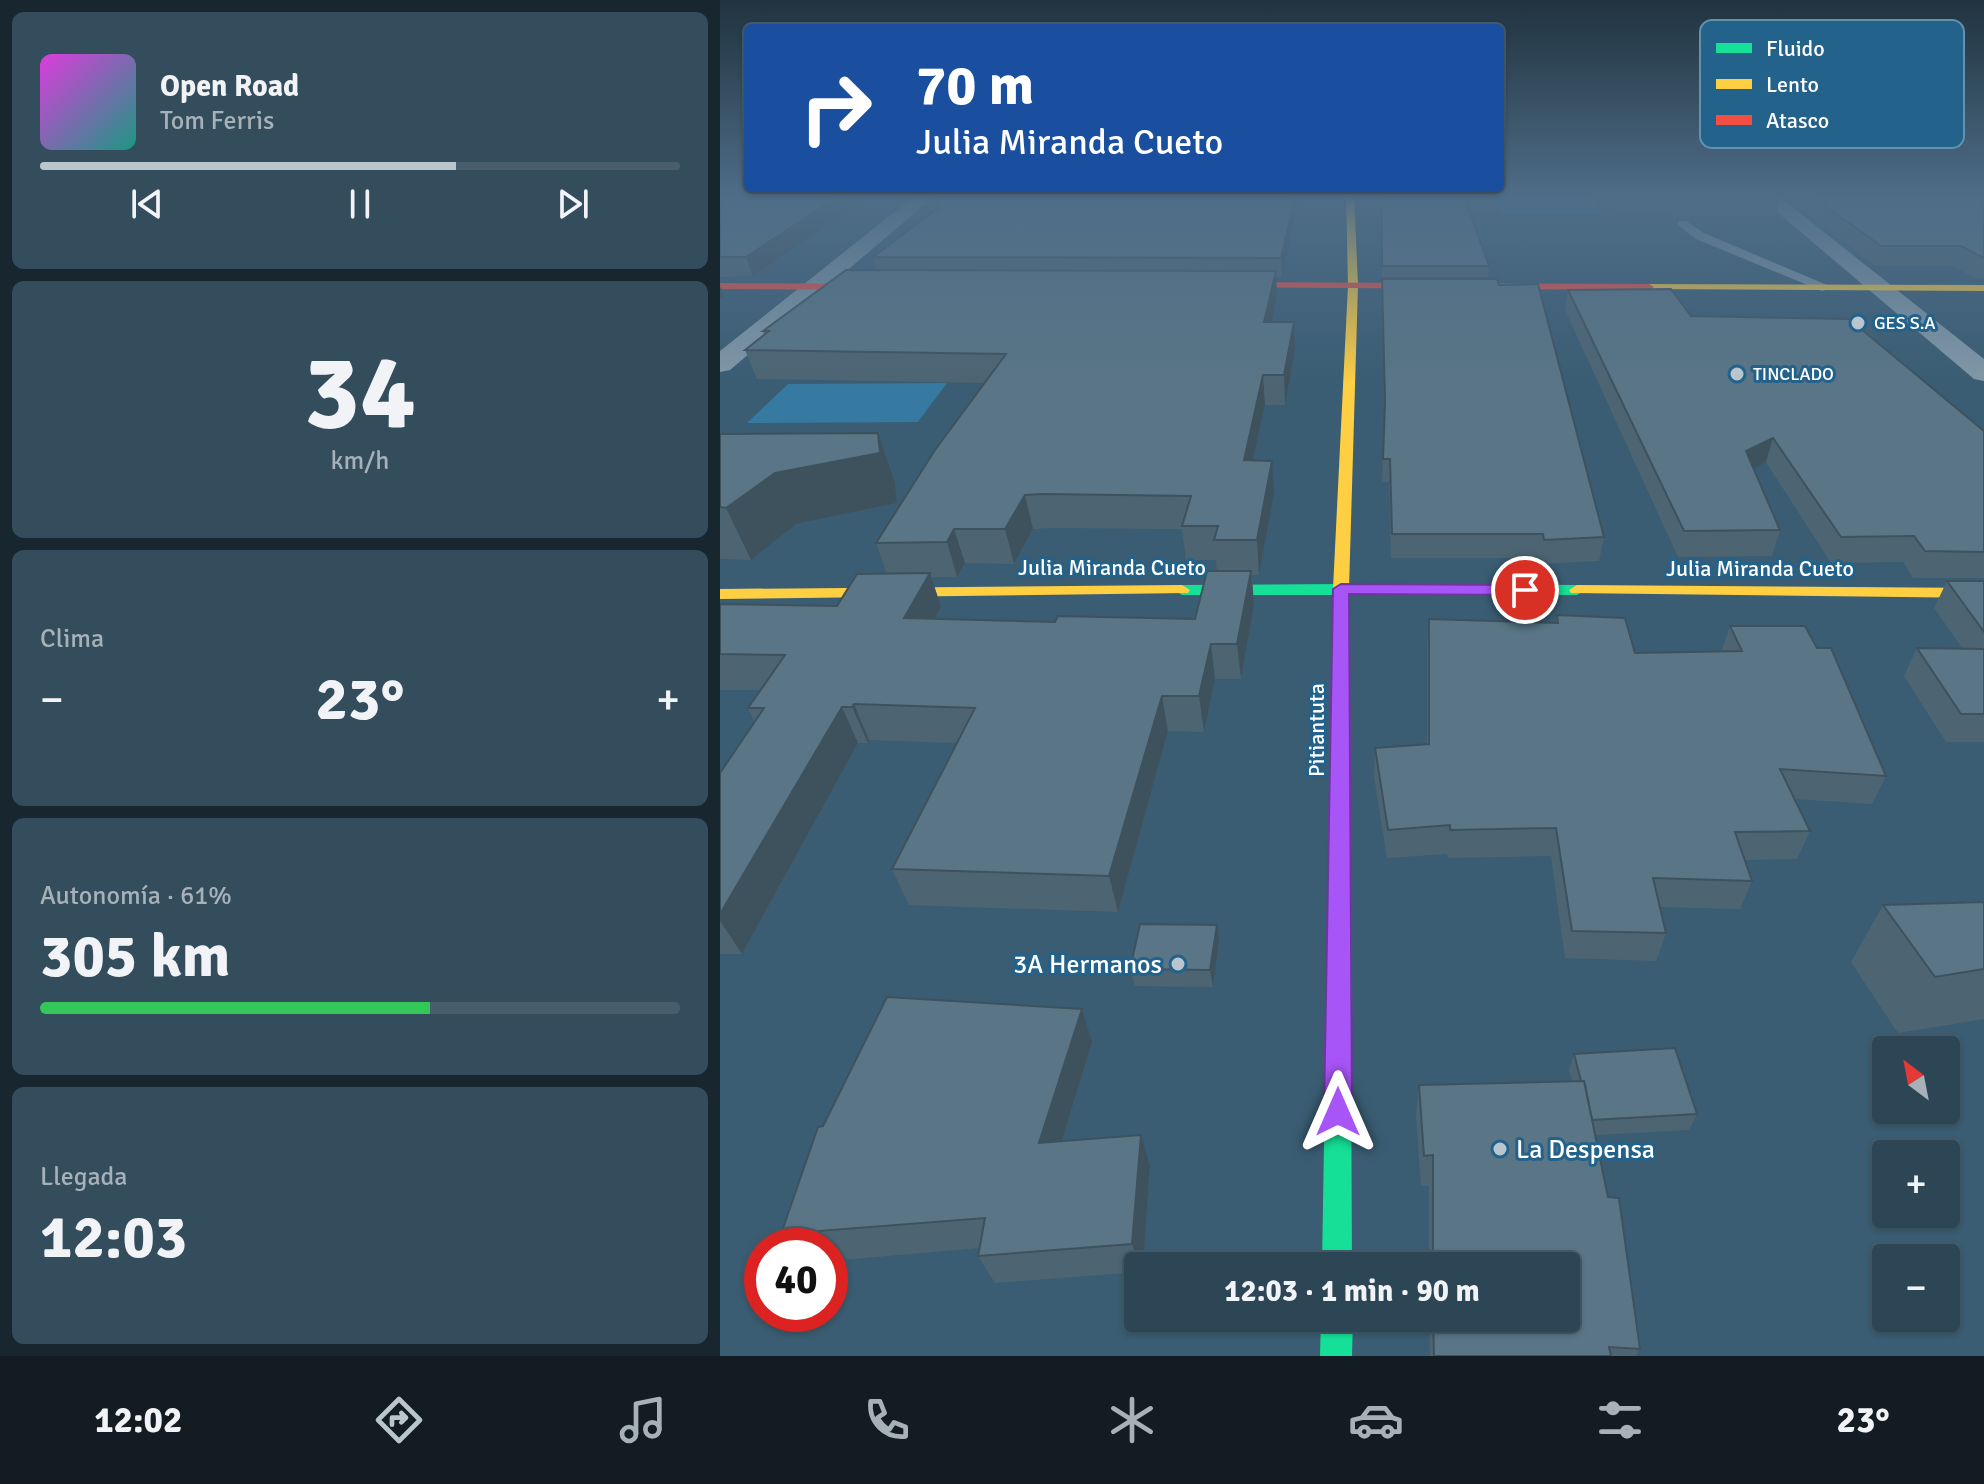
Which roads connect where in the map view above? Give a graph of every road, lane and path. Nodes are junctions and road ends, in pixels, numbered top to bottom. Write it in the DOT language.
graph roads {
  1 [pos="852,257"];
  2 [pos="1352,257"];
  3 [pos="1752,257"];
  4 [pos="1840,257"];
  5 [pos="1195,285"];
  6 [pos="1353,285"];
  7 [pos="720,286"];
  8 [pos="817,287"];
  9 [pos="896,287"];
  10 [pos="1827,288"];
  11 [pos="1877,288"];
  12 [pos="1984,288"];
  13 [pos="720,364"];
  14 [pos="1984,373"];
  15 [pos="1341,589"];
  16 [pos="1984,593"];
  17 [pos="720,594"];
  18 [pos="1337,1252"];
  19 [pos="1337,1332"];
  20 [pos="1336,1356"];
  1 -- 8 [label="street"];
  2 -- 6 [label="street, Pitiantuta"];
  3 -- 10 [label="lane"];
  4 -- 11 [label="street"];
  5 -- 6 [label="street"];
  6 -- 10 [label="street"];
  6 -- 15 [label="street, Pitiantuta"];
  7 -- 8 [label="street"];
  8 -- 9 [label="street"];
  8 -- 13 [label="street"];
  10 -- 11 [label="street"];
  11 -- 12 [label="street"];
  11 -- 14 [label="street"];
  15 -- 16 [label="street, Julia Miranda Cueto"];
  15 -- 17 [label="street, Julia Miranda Cueto"];
  15 -- 18 [label="street, Pitiantuta"];
  19 -- 20 [label="street"];
}
